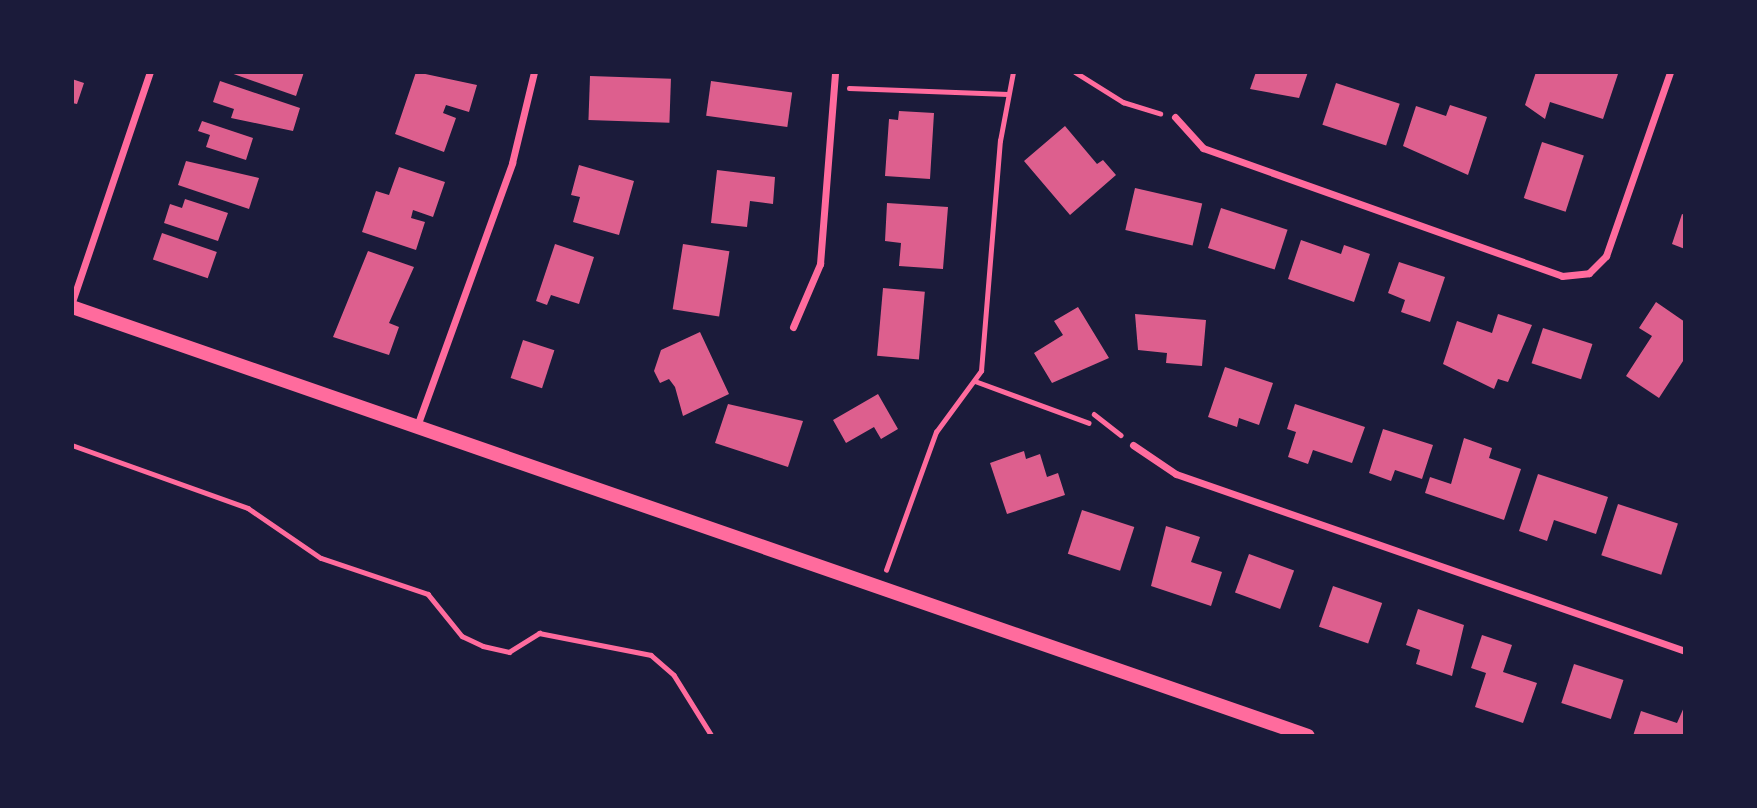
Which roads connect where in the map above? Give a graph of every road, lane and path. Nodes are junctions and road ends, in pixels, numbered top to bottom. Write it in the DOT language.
graph roads {
  1 [pos="150,72"];
  2 [pos="534,72"];
  3 [pos="835,72"];
  4 [pos="1013,72"];
  5 [pos="1075,72"];
  6 [pos="1670,72"];
  7 [pos="834,87"];
  8 [pos="1008,94"];
  9 [pos="1175,117"];
  10 [pos="72,304"];
  11 [pos="793,327"];
  12 [pos="975,382"];
  13 [pos="1094,414"];
  14 [pos="1089,423"];
  15 [pos="417,426"];
  16 [pos="72,445"];
  17 [pos="1132,445"];
  18 [pos="880,587"];
  19 [pos="1685,651"];
  20 [pos="712,736"];
  21 [pos="1308,736"];
  1 -- 10 [label="street"];
  2 -- 15 [label="street"];
  3 -- 7 [label="street"];
  4 -- 8 [label="path"];
  5 -- 9 [label="path"];
  6 -- 9 [label="street"];
  7 -- 8 [label="path"];
  7 -- 11 [label="street"];
  8 -- 12 [label="path"];
  10 -- 15 [label="main road"];
  12 -- 14 [label="path"];
  12 -- 18 [label="path"];
  13 -- 17 [label="path"];
  15 -- 18 [label="main road"];
  16 -- 20 [label="path"];
  17 -- 19 [label="street"];
  18 -- 21 [label="main road"];
}
